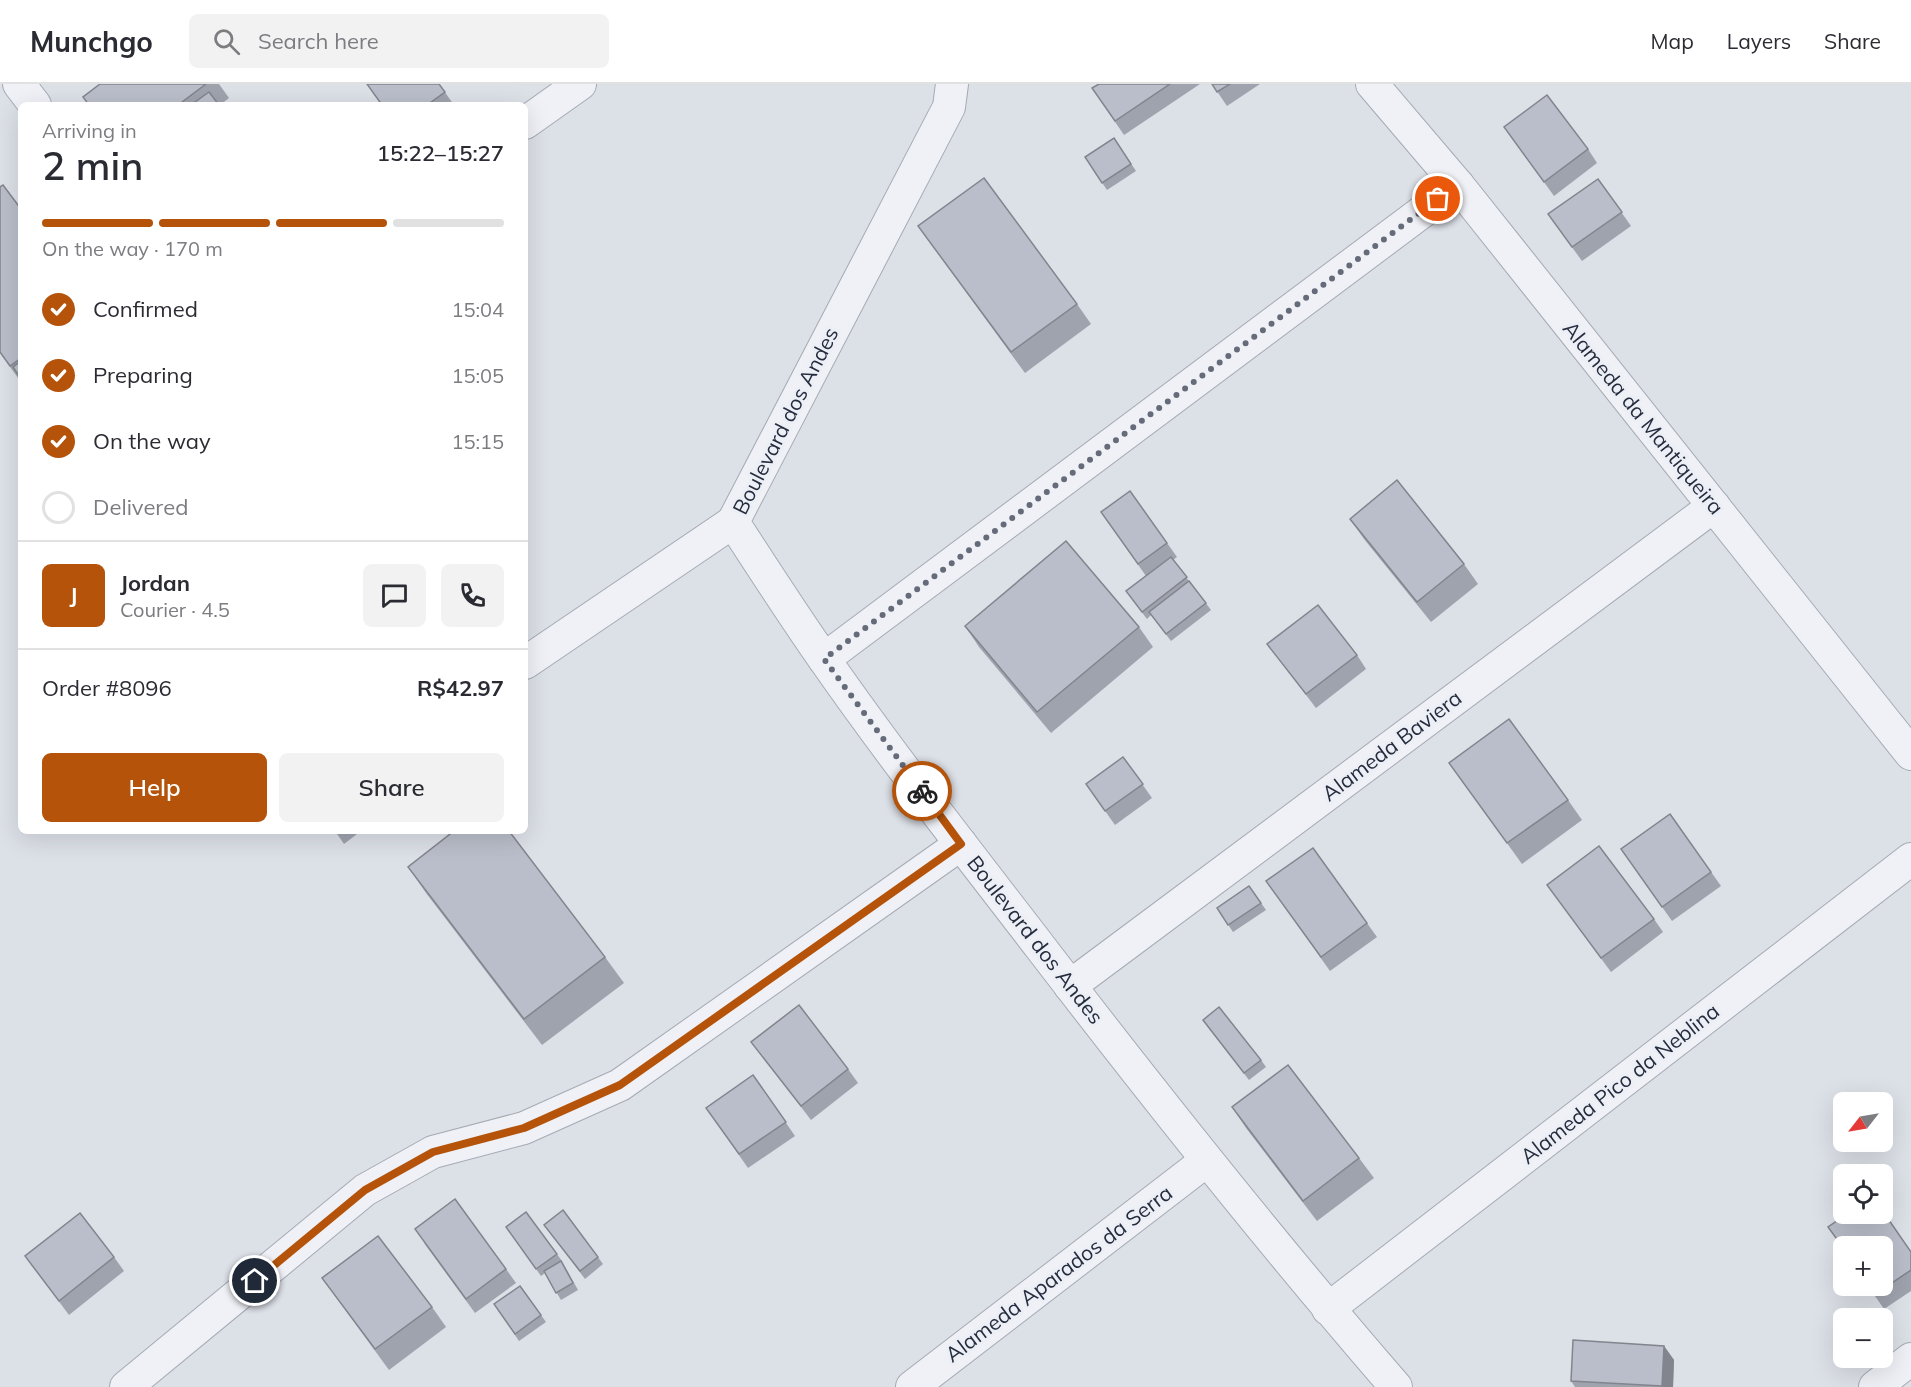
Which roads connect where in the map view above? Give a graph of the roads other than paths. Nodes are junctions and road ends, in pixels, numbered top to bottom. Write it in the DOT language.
graph roads {
  1 [pos="19,84"];
  2 [pos="580,84"];
  3 [pos="952,84"];
  4 [pos="1372,84"];
  5 [pos="33,102"];
  6 [pos="528,121"];
  7 [pos="1458,185"];
  8 [pos="1714,506"];
  9 [pos="733,522"];
  10 [pos="824,659"];
  11 [pos="528,661"];
  12 [pos="1911,754"];
  13 [pos="961,844"];
  14 [pos="1911,859"];
  15 [pos="1070,986"];
  16 [pos="1206,1161"];
  17 [pos="1328,1309"];
  18 [pos="1911,1359"];
  19 [pos="126,1387"];
  20 [pos="912,1387"];
  21 [pos="1396,1387"];
  22 [pos="1875,1387"];
  1 -- 5 [label="street"];
  2 -- 6 [label="street"];
  3 -- 9 [label="street, Boulevard dos Andes"];
  4 -- 7 [label="street, Alameda da Mantiqueira"];
  7 -- 8 [label="street, Alameda da Mantiqueira"];
  7 -- 10 [label="street"];
  8 -- 12 [label="street, Alameda da Mantiqueira"];
  8 -- 15 [label="street, Alameda Baviera"];
  9 -- 10 [label="street, Boulevard dos Andes"];
  9 -- 11 [label="street"];
  10 -- 13 [label="street, Boulevard dos Andes"];
  13 -- 15 [label="street, Boulevard dos Andes"];
  13 -- 19 [label="street"];
  14 -- 17 [label="street, Alameda Pico da Neblina"];
  15 -- 16 [label="street, Boulevard dos Andes"];
  16 -- 17 [label="street, Boulevard dos Andes"];
  16 -- 20 [label="street, Alameda Aparados da Serra"];
  17 -- 21 [label="street, Boulevard dos Andes"];
  18 -- 22 [label="street"];
}
